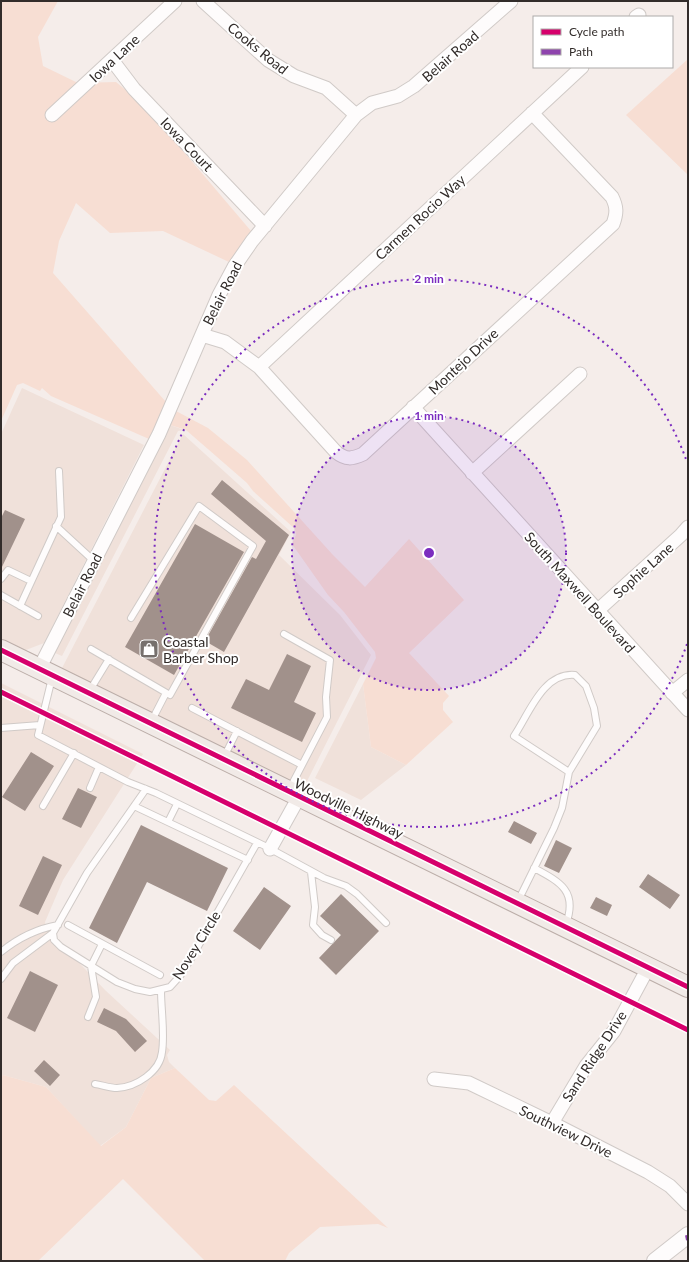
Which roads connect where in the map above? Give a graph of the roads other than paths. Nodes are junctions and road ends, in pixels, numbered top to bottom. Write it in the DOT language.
graph roads {
  1 [pos="175,1"];
  2 [pos="203,1"];
  3 [pos="511,1"];
  4 [pos="112,60"];
  5 [pos="581,68"];
  6 [pos="532,113"];
  7 [pos="52,115"];
  8 [pos="356,116"];
  9 [pos="264,226"];
  10 [pos="202,335"];
  11 [pos="259,367"];
  12 [pos="580,374"];
  13 [pos="413,407"];
  14 [pos="59,471"];
  15 [pos="472,473"];
  16 [pos="56,526"];
  17 [pos="688,527"];
  18 [pos="94,561"];
  19 [pos="1,579"];
  20 [pos="31,582"];
  21 [pos="1,595"];
  22 [pos="20,606"];
  23 [pos="597,611"];
  24 [pos="38,616"];
  25 [pos="131,618"];
  26 [pos="284,634"];
  27 [pos="91,649"];
  28 [pos="1,650"];
  29 [pos="109,659"];
  30 [pos="46,672"];
  31 [pos="688,680"];
  32 [pos="88,693"];
  33 [pos="166,693"];
  34 [pos="672,693"];
  35 [pos="192,708"];
  36 [pos="688,710"];
  37 [pos="150,724"];
  38 [pos="40,726"];
  39 [pos="1,728"];
  40 [pos="236,731"];
  41 [pos="74,753"];
  42 [pos="223,759"];
  43 [pos="302,765"];
  44 [pos="99,767"];
  45 [pos="569,772"];
  46 [pos="90,788"];
  47 [pos="146,789"];
  48 [pos="294,794"];
  49 [pos="177,804"];
  50 [pos="43,806"];
  51 [pos="134,806"];
  52 [pos="168,822"];
  53 [pos="257,843"];
  54 [pos="270,849"];
  55 [pos="248,860"];
  56 [pos="534,868"];
  57 [pos="311,872"];
  58 [pos="516,904"];
  59 [pos="386,923"];
  60 [pos="58,925"];
  61 [pos="68,925"];
  62 [pos="565,927"];
  63 [pos="53,933"];
  64 [pos="331,940"];
  65 [pos="102,944"];
  66 [pos="1,952"];
  67 [pos="92,966"];
  68 [pos="648,968"];
  69 [pos="160,975"];
  70 [pos="1,979"];
  71 [pos="688,987"];
  72 [pos="161,990"];
  73 [pos="88,1017"];
  74 [pos="434,1079"];
  75 [pos="96,1084"];
  76 [pos="552,1123"];
  77 [pos="688,1204"];
  78 [pos="688,1235"];
  79 [pos="655,1261"];
  1 -- 4 [label="street, Iowa Lane"];
  2 -- 8 [label="street, Cooks Road"];
  3 -- 8 [label="street, Belair Road"];
  4 -- 7 [label="street, Iowa Lane"];
  4 -- 9 [label="street, Iowa Court"];
  5 -- 6 [label="street, Carmen Rocio Way"];
  6 -- 11 [label="street, Carmen Rocio Way"];
  6 -- 13 [label="street, Montejo Drive"];
  8 -- 9 [label="street, Belair Road"];
  9 -- 10 [label="street, Belair Road"];
  10 -- 11 [label="street, Montejo Drive"];
  10 -- 18 [label="street, Belair Road"];
  11 -- 13 [label="street, Montejo Drive"];
  12 -- 15 [label="street"];
  13 -- 15 [label="street, South Maxwell Boulevard"];
  14 -- 16 [label="lane"];
  15 -- 23 [label="street, South Maxwell Boulevard"];
  16 -- 18 [label="lane"];
  16 -- 20 [label="lane"];
  17 -- 23 [label="street, Sophie Lane"];
  18 -- 30 [label="street, Belair Road"];
  19 -- 20 [label="lane"];
  20 -- 22 [label="lane"];
  21 -- 22 [label="lane"];
  22 -- 24 [label="lane"];
  23 -- 34 [label="street, South Maxwell Boulevard"];
  25 -- 33 [label="lane"];
  26 -- 43 [label="lane"];
  27 -- 29 [label="lane"];
  28 -- 30 [label="main road, Woodville Highway"];
  29 -- 32 [label="lane"];
  29 -- 33 [label="lane"];
  30 -- 32 [label="main road, Woodville Highway"];
  30 -- 38 [label="lane"];
  31 -- 34 [label="street"];
  32 -- 37 [label="main road, Woodville Highway"];
  33 -- 37 [label="lane"];
  34 -- 36 [label="street, South Maxwell Boulevard"];
  35 -- 40 [label="lane"];
  37 -- 42 [label="main road, Woodville Highway"];
  38 -- 39 [label="lane"];
  38 -- 41 [label="lane"];
  40 -- 42 [label="lane"];
  40 -- 43 [label="lane"];
  41 -- 44 [label="lane"];
  41 -- 50 [label="lane"];
  42 -- 48 [label="main road, Woodville Highway"];
  43 -- 48 [label="lane"];
  44 -- 46 [label="lane"];
  44 -- 47 [label="lane"];
  45 -- 45 [label="lane"];
  45 -- 56 [label="lane"];
  47 -- 49 [label="lane"];
  47 -- 51 [label="lane"];
  48 -- 54 [label="street"];
  48 -- 58 [label="main road, Woodville Highway"];
  49 -- 52 [label="lane"];
  49 -- 53 [label="lane"];
  51 -- 52 [label="lane"];
  51 -- 60 [label="lane"];
  52 -- 55 [label="lane"];
  53 -- 54 [label="lane"];
  53 -- 55 [label="lane, Novey Circle"];
  54 -- 57 [label="lane"];
  55 -- 72 [label="lane, Novey Circle"];
  56 -- 58 [label="lane"];
  56 -- 62 [label="lane"];
  57 -- 59 [label="lane"];
  57 -- 64 [label="lane"];
  58 -- 62 [label="main road, Woodville Highway"];
  60 -- 63 [label="lane"];
  60 -- 66 [label="lane"];
  61 -- 65 [label="lane"];
  62 -- 68 [label="main road, Woodville Highway"];
  63 -- 67 [label="lane, Novey Circle"];
  63 -- 70 [label="lane"];
  65 -- 67 [label="lane"];
  65 -- 69 [label="lane"];
  67 -- 72 [label="lane, Novey Circle"];
  67 -- 73 [label="lane"];
  68 -- 71 [label="main road, Woodville Highway"];
  68 -- 76 [label="street, Sand Ridge Drive"];
  72 -- 75 [label="lane"];
  74 -- 76 [label="street, Southview Drive"];
  76 -- 77 [label="street, Southview Drive"];
  78 -- 79 [label="street"];
}
